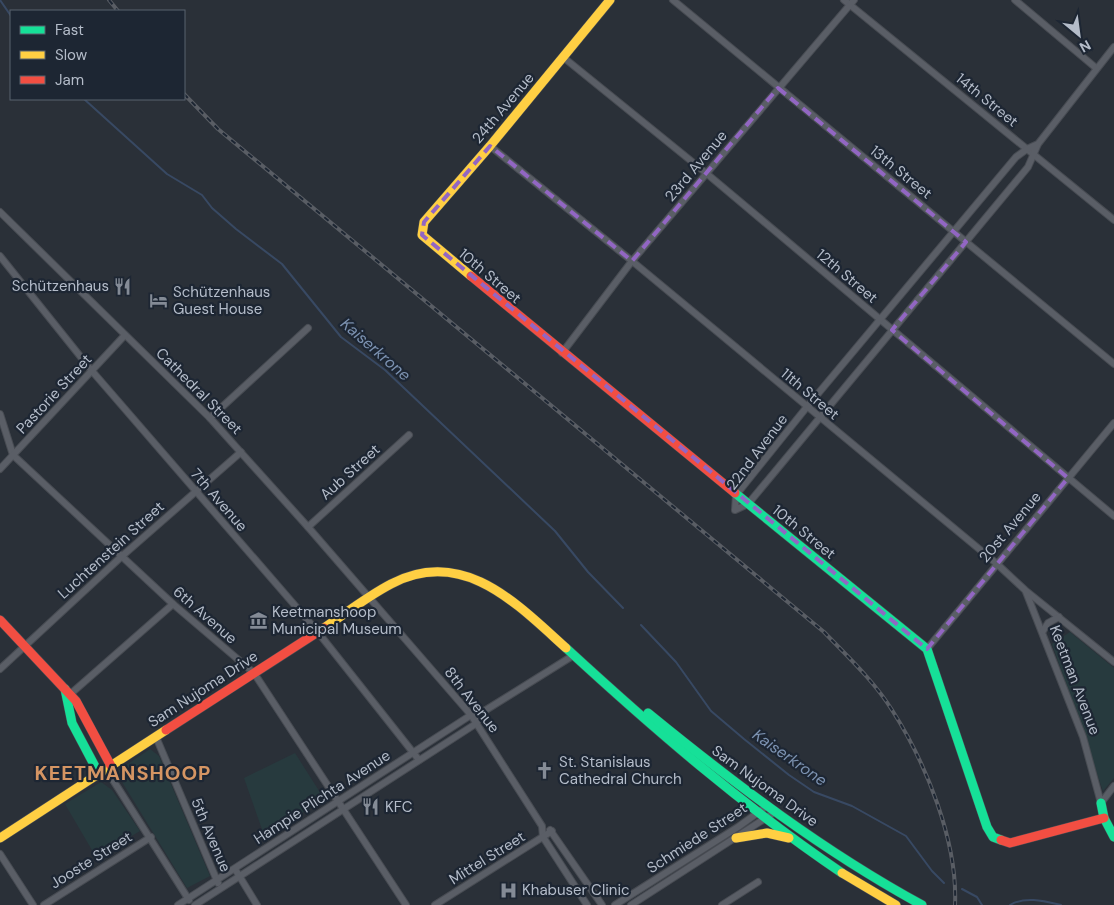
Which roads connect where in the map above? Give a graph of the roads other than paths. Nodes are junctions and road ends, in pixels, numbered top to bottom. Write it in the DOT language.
graph roads {
  1 [pos="610,0"];
  2 [pos="673,0"];
  3 [pos="844,0"];
  4 [pos="1015,0"];
  5 [pos="852,2"];
  6 [pos="1114,47"];
  7 [pos="563,57"];
  8 [pos="1096,68"];
  9 [pos="778,88"];
  10 [pos="1038,144"];
  11 [pos="490,146"];
  12 [pos="1027,149"];
  13 [pos="1034,155"];
  14 [pos="706,173"];
  15 [pos="0,212"];
  16 [pos="1114,220"];
  17 [pos="955,232"];
  18 [pos="422,235"];
  19 [pos="966,242"];
  20 [pos="0,256"];
  21 [pos="632,261"];
  22 [pos="880,320"];
  23 [pos="308,328"];
  24 [pos="892,330"];
  25 [pos="126,335"];
  26 [pos="562,353"];
  27 [pos="1114,364"];
  28 [pos="92,371"];
  29 [pos="806,408"];
  30 [pos="0,414"];
  31 [pos="210,418"];
  32 [pos="818,418"];
  33 [pos="1114,423"];
  34 [pos="409,435"];
  35 [pos="241,452"];
  36 [pos="13,455"];
  37 [pos="0,468"];
  38 [pos="1068,478"];
  39 [pos="195,491"];
  40 [pos="736,496"];
  41 [pos="748,504"];
  42 [pos="1114,516"];
  43 [pos="308,527"];
  44 [pos="121,557"];
  45 [pos="996,563"];
  46 [pos="1025,590"];
  47 [pos="370,598"];
  48 [pos="173,604"];
  49 [pos="1059,617"];
  50 [pos="0,620"];
  51 [pos="1043,631"];
  52 [pos="317,632"];
  53 [pos="25,645"];
  54 [pos="927,649"];
  55 [pos="574,655"];
  56 [pos="1114,662"];
  57 [pos="0,669"];
  58 [pos="254,673"];
  59 [pos="600,677"];
  60 [pos="67,694"];
  61 [pos="481,713"];
  62 [pos="471,715"];
  63 [pos="476,723"];
  64 [pos="156,736"];
  65 [pos="413,752"];
  66 [pos="419,760"];
  67 [pos="105,770"];
  68 [pos="1114,786"];
  69 [pos="338,801"];
  70 [pos="1101,803"];
  71 [pos="767,806"];
  72 [pos="344,808"];
  73 [pos="775,812"];
  74 [pos="762,816"];
  75 [pos="1104,818"];
  76 [pos="542,826"];
  77 [pos="552,831"];
  78 [pos="151,837"];
  79 [pos="543,837"];
  80 [pos="1114,837"];
  81 [pos="0,838"];
  82 [pos="736,838"];
  83 [pos="794,839"];
  84 [pos="0,854"];
  85 [pos="235,869"];
  86 [pos="239,877"];
  87 [pos="216,880"];
  88 [pos="758,882"];
  89 [pos="221,889"];
  90 [pos="188,898"];
  91 [pos="33,905"];
  92 [pos="44,905"];
  93 [pos="178,905"];
  94 [pos="194,905"];
  95 [pos="257,905"];
  96 [pos="406,905"];
  97 [pos="435,905"];
  98 [pos="587,905"];
  99 [pos="602,905"];
  100 [pos="615,905"];
  101 [pos="631,905"];
  102 [pos="722,905"];
  103 [pos="896,905"];
  104 [pos="922,905"];
  1 -- 7 [label="street, 24th Avenue"];
  2 -- 9 [label="street, 13th Street"];
  3 -- 5 [label="street, 14th Street"];
  4 -- 8 [label="street"];
  5 -- 9 [label="street, 23rd Avenue"];
  5 -- 12 [label="street, 14th Street"];
  6 -- 8 [label="street, 22nd Avenue"];
  7 -- 11 [label="street, 24th Avenue"];
  7 -- 14 [label="street, 12th Street"];
  8 -- 10 [label="street, 22nd Avenue"];
  9 -- 14 [label="street, 23rd Avenue"];
  9 -- 17 [label="street, 13th Street"];
  10 -- 12 [label="street, 22nd Avenue"];
  10 -- 13 [label="street, 22nd Avenue"];
  11 -- 18 [label="street, 24th Avenue"];
  11 -- 21 [label="street, 11th Street"];
  12 -- 13 [label="street, 14th Street"];
  12 -- 17 [label="street, 22nd Avenue"];
  13 -- 16 [label="street, 14th Street"];
  13 -- 19 [label="street, 22nd Avenue"];
  14 -- 21 [label="street, 23rd Avenue"];
  14 -- 22 [label="street, 12th Street"];
  15 -- 25 [label="street, Cathedral Street"];
  17 -- 19 [label="street, 13th Street"];
  17 -- 22 [label="street, 22nd Avenue"];
  18 -- 26 [label="street, 10th Street"];
  19 -- 24 [label="street, 22nd Avenue"];
  19 -- 27 [label="street, 13th Street"];
  20 -- 28 [label="street, 7th Avenue"];
  21 -- 26 [label="street, 23rd Avenue"];
  21 -- 29 [label="street, 11th Street"];
  22 -- 24 [label="street, 12th Street"];
  22 -- 29 [label="street, 22nd Avenue"];
  23 -- 31 [label="street"];
  24 -- 32 [label="street, 22nd Avenue"];
  24 -- 38 [label="street, 12th Street"];
  25 -- 28 [label="street, Pastorie Street"];
  25 -- 31 [label="street, Cathedral Street"];
  26 -- 40 [label="street, 10th Street"];
  28 -- 36 [label="street, Pastorie Street"];
  28 -- 39 [label="street, 7th Avenue"];
  29 -- 32 [label="street, 11th Street"];
  29 -- 40 [label="street, 22nd Avenue"];
  30 -- 36 [label="street, 6th Avenue"];
  31 -- 35 [label="street, Cathedral Street"];
  32 -- 41 [label="street, 22nd Avenue"];
  32 -- 45 [label="street, 11th Street"];
  33 -- 38 [label="street, 20st Avenue"];
  34 -- 43 [label="street, Aub Street"];
  35 -- 39 [label="street, Luchtenstein Street"];
  35 -- 43 [label="street, Cathedral Street"];
  36 -- 37 [label="street, Pastorie Street"];
  36 -- 44 [label="street, 6th Avenue"];
  38 -- 42 [label="street, 12th Street"];
  38 -- 45 [label="street, 20st Avenue"];
  39 -- 44 [label="street, Luchtenstein Street"];
  39 -- 52 [label="street, 7th Avenue"];
  40 -- 41 [label="street, 10th Street"];
  41 -- 54 [label="street, 10th Street"];
  43 -- 47 [label="street, Cathedral Street"];
  44 -- 48 [label="street, 6th Avenue"];
  44 -- 53 [label="street, Luchtenstein Street"];
  45 -- 46 [label="street, 11th Street"];
  45 -- 54 [label="street, 20st Avenue"];
  46 -- 49 [label="street, 11th Street"];
  46 -- 51 [label="street, Keetman Avenue"];
  47 -- 52 [label="street, Sam Nujoma Drive"];
  47 -- 55 [label="street, Sam Nujoma Drive"];
  47 -- 62 [label="street, 8th Avenue"];
  48 -- 58 [label="street, 6th Avenue"];
  48 -- 60 [label="street"];
  49 -- 51 [label="street"];
  49 -- 56 [label="street, 11th Street"];
  50 -- 53 [label="street"];
  51 -- 70 [label="street, Keetman Avenue"];
  52 -- 58 [label="street, Sam Nujoma Drive"];
  52 -- 65 [label="street, 7th Avenue"];
  53 -- 57 [label="street, Luchtenstein Street"];
  53 -- 60 [label="street"];
  54 -- 75 [label="street"];
  55 -- 59 [label="street, Sam Nujoma Drive"];
  55 -- 61 [label="street, Hampie Plichta Avenue"];
  58 -- 64 [label="street, Sam Nujoma Drive"];
  58 -- 69 [label="street, 6th Avenue"];
  59 -- 71 [label="street, Sam Nujoma Drive"];
  59 -- 74 [label="street, Sam Nujoma Drive"];
  60 -- 67 [label="street"];
  60 -- 67 [label="street"];
  61 -- 62 [label="street, Hampie Plichta Avenue"];
  61 -- 63 [label="street"];
  62 -- 63 [label="street, 8th Avenue"];
  62 -- 65 [label="street, Hampie Plichta Avenue"];
  63 -- 66 [label="street, Hampie Plichta Avenue"];
  63 -- 76 [label="street, 8th Avenue"];
  64 -- 67 [label="street, Sam Nujoma Drive"];
  64 -- 87 [label="street, 5th Avenue"];
  65 -- 66 [label="street, 7th Avenue"];
  65 -- 69 [label="street, Hampie Plichta Avenue"];
  66 -- 72 [label="street, Hampie Plichta Avenue"];
  67 -- 78 [label="street"];
  67 -- 81 [label="street, Sam Nujoma Drive"];
  68 -- 70 [label="street"];
  69 -- 72 [label="street, 6th Avenue"];
  69 -- 85 [label="street, Hampie Plichta Avenue"];
  70 -- 75 [label="street, Keetman Avenue"];
  71 -- 73 [label="street, Sam Nujoma Drive"];
  71 -- 74 [label="street, Schmiede Street"];
  72 -- 86 [label="street, Hampie Plichta Avenue"];
  72 -- 96 [label="street, 6th Avenue"];
  73 -- 74 [label="street, Schmiede Street"];
  73 -- 104 [label="street, Sam Nujoma Drive"];
  74 -- 82 [label="street, Schmiede Street"];
  74 -- 83 [label="street, Sam Nujoma Drive"];
  74 -- 100 [label="street, Schmiede Street"];
  75 -- 80 [label="street, Keetman Avenue"];
  76 -- 77 [label="street"];
  76 -- 79 [label="street, 8th Avenue"];
  77 -- 79 [label="street, Mittel Street"];
  77 -- 99 [label="street"];
  78 -- 90 [label="street"];
  78 -- 92 [label="street, Jooste Street"];
  79 -- 97 [label="street, Mittel Street"];
  79 -- 98 [label="street, 8th Avenue"];
  82 -- 83 [label="street"];
  82 -- 101 [label="street, Schmiede Street"];
  83 -- 103 [label="street, Sam Nujoma Drive"];
  84 -- 91 [label="street"];
  85 -- 86 [label="street, 5th Avenue"];
  85 -- 87 [label="street, Hampie Plichta Avenue"];
  86 -- 89 [label="street, Hampie Plichta Avenue"];
  86 -- 95 [label="street, 5th Avenue"];
  87 -- 89 [label="street, 5th Avenue"];
  87 -- 90 [label="street, Hampie Plichta Avenue"];
  88 -- 102 [label="street"];
  89 -- 94 [label="street, Hampie Plichta Avenue"];
  90 -- 93 [label="street, Hampie Plichta Avenue"];
  90 -- 94 [label="street"];
}
